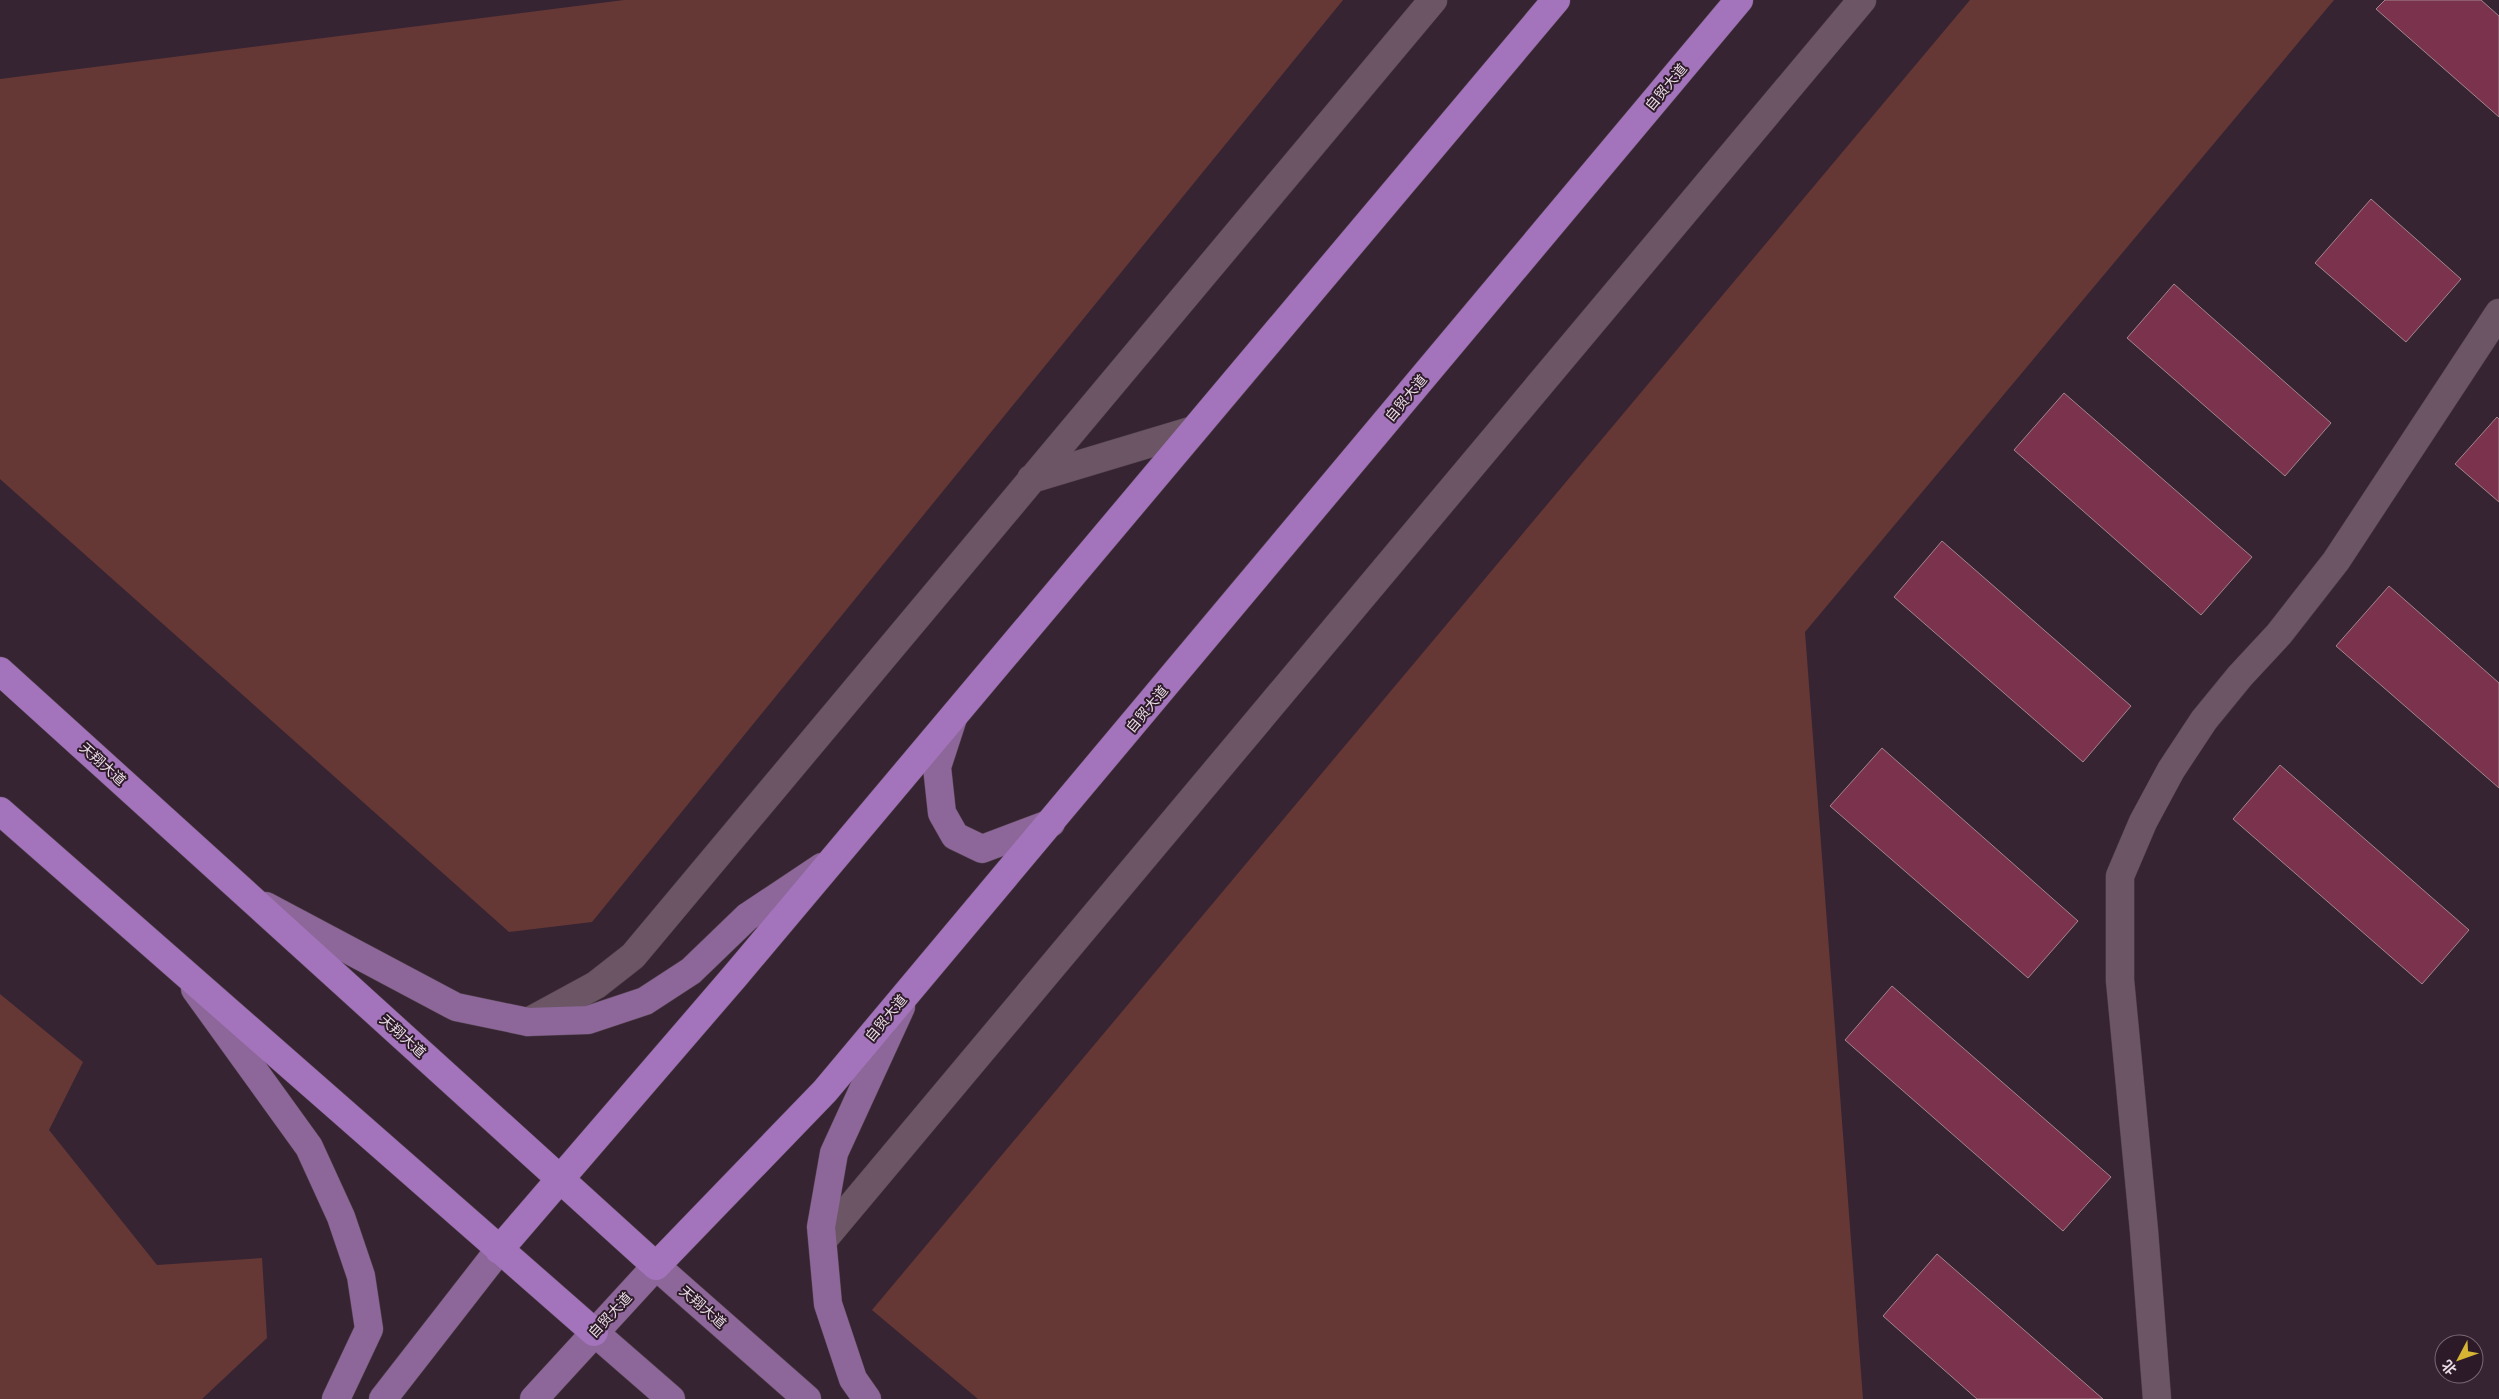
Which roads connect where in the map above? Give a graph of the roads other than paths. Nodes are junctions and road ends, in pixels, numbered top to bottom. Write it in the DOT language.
graph roads {
  1 [pos="1433,0"];
  2 [pos="1556,0"];
  3 [pos="1739,0"];
  4 [pos="1862,0"];
  5 [pos="2499,313"];
  6 [pos="1194,430"];
  7 [pos="1032,479"];
  8 [pos="0,671"];
  9 [pos="952,718"];
  10 [pos="0,811"];
  11 [pos="1051,823"];
  12 [pos="834,859"];
  13 [pos="251,898"];
  14 [pos="180,970"];
  15 [pos="908,992"];
  16 [pos="528,1022"];
  17 [pos="560,1177"];
  18 [pos="823,1240"];
  19 [pos="499,1250"];
  20 [pos="656,1266"];
  21 [pos="594,1332"];
  22 [pos="336,1399"];
  23 [pos="383,1399"];
  24 [pos="534,1399"];
  25 [pos="671,1399"];
  26 [pos="807,1399"];
  27 [pos="867,1399"];
  28 [pos="2157,1399"];
  1 -- 7 [label="street"];
  2 -- 6 [label="highway"];
  3 -- 11 [label="highway, 自贸大道"];
  4 -- 18 [label="street"];
  5 -- 28 [label="street"];
  6 -- 7 [label="street"];
  6 -- 9 [label="highway"];
  7 -- 16 [label="street"];
  8 -- 13 [label="highway, 天翔大道"];
  9 -- 11 [label="main road"];
  9 -- 12 [label="highway"];
  10 -- 14 [label="highway"];
  11 -- 15 [label="highway, 自贸大道"];
  12 -- 16 [label="main road"];
  12 -- 17 [label="highway"];
  13 -- 16 [label="main road"];
  13 -- 17 [label="highway, 天翔大道"];
  14 -- 19 [label="highway"];
  14 -- 22 [label="main road"];
  15 -- 18 [label="main road"];
  15 -- 20 [label="highway, 自贸大道"];
  17 -- 19 [label="highway"];
  17 -- 20 [label="highway, 天翔大道"];
  18 -- 27 [label="main road"];
  19 -- 21 [label="highway"];
  19 -- 23 [label="main road"];
  20 -- 21 [label="main road, 自贸大道"];
  20 -- 26 [label="main road, 天翔大道"];
  21 -- 24 [label="main road, 自贸大道"];
  21 -- 25 [label="main road"];
}
